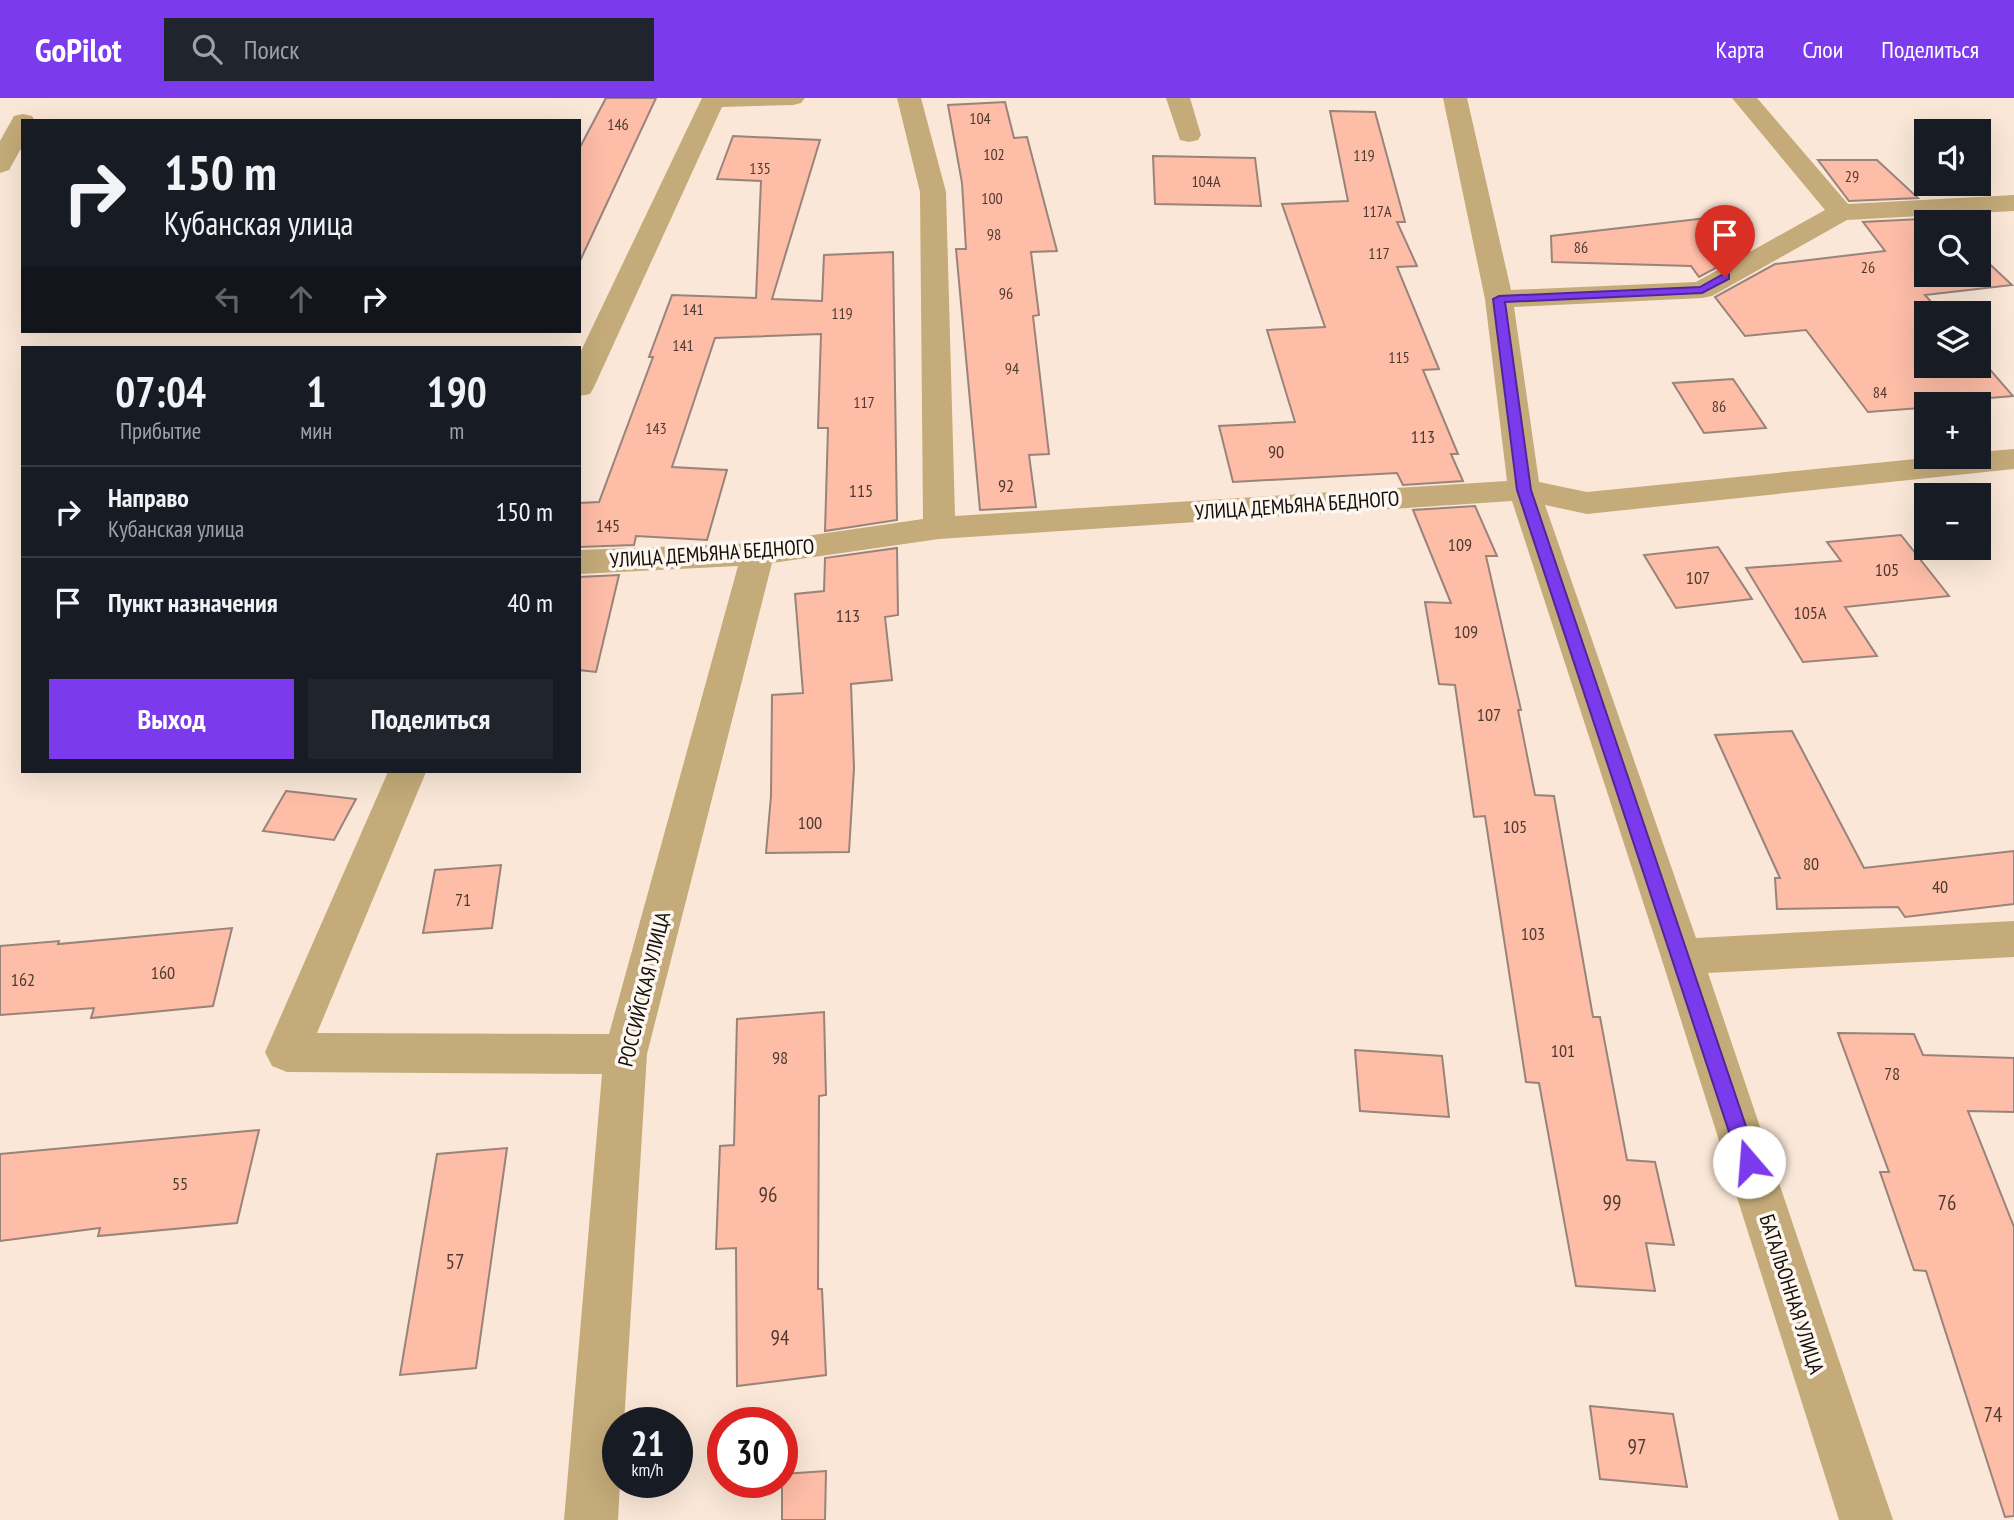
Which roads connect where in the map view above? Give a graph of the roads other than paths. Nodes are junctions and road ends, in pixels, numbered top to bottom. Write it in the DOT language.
graph roads {
  1 [pos="35,98"];
  2 [pos="793,98"];
  3 [pos="909,98"];
  4 [pos="1178,98"];
  5 [pos="1455,98"];
  6 [pos="1744,98"];
  7 [pos="714,99"];
  8 [pos="24,119"];
  9 [pos="21,125"];
  10 [pos="1189,135"];
  11 [pos="0,165"];
  12 [pos="2014,202"];
  13 [pos="1841,212"];
  14 [pos="1499,299"];
  15 [pos="581,383"];
  16 [pos="2014,459"];
  17 [pos="1524,490"];
  18 [pos="939,528"];
  19 [pos="758,554"];
  20 [pos="581,562"];
  21 [pos="407,773"];
  22 [pos="2014,939"];
  23 [pos="1682,957"];
  24 [pos="625,1054"];
  25 [pos="591,1520"];
  26 [pos="1866,1520"];
  1 -- 8 [label="street"];
  2 -- 7 [label="street"];
  3 -- 18 [label="street"];
  4 -- 10 [label="street"];
  5 -- 14 [label="street, БАТАЛЬОННАЯ УЛИЦА"];
  6 -- 13 [label="street"];
  7 -- 15 [label="street"];
  9 -- 11 [label="street"];
  12 -- 13 [label="street"];
  13 -- 14 [label="street"];
  14 -- 17 [label="street, БАТАЛЬОННАЯ УЛИЦА"];
  16 -- 17 [label="street, УЛИЦА ДЕМЬЯНА БЕДНОГО"];
  17 -- 18 [label="street, УЛИЦА ДЕМЬЯНА БЕДНОГО"];
  17 -- 23 [label="street, БАТАЛЬОННАЯ УЛИЦА"];
  18 -- 19 [label="street, УЛИЦА ДЕМЬЯНА БЕДНОГО"];
  19 -- 20 [label="street, УЛИЦА ДЕМЬЯНА БЕДНОГО"];
  19 -- 24 [label="street, РОССИЙСКАЯ УЛИЦА"];
  21 -- 24 [label="street"];
  22 -- 23 [label="street"];
  23 -- 26 [label="street, БАТАЛЬОННАЯ УЛИЦА"];
  24 -- 25 [label="street, РОССИЙСКАЯ УЛИЦА"];
}
